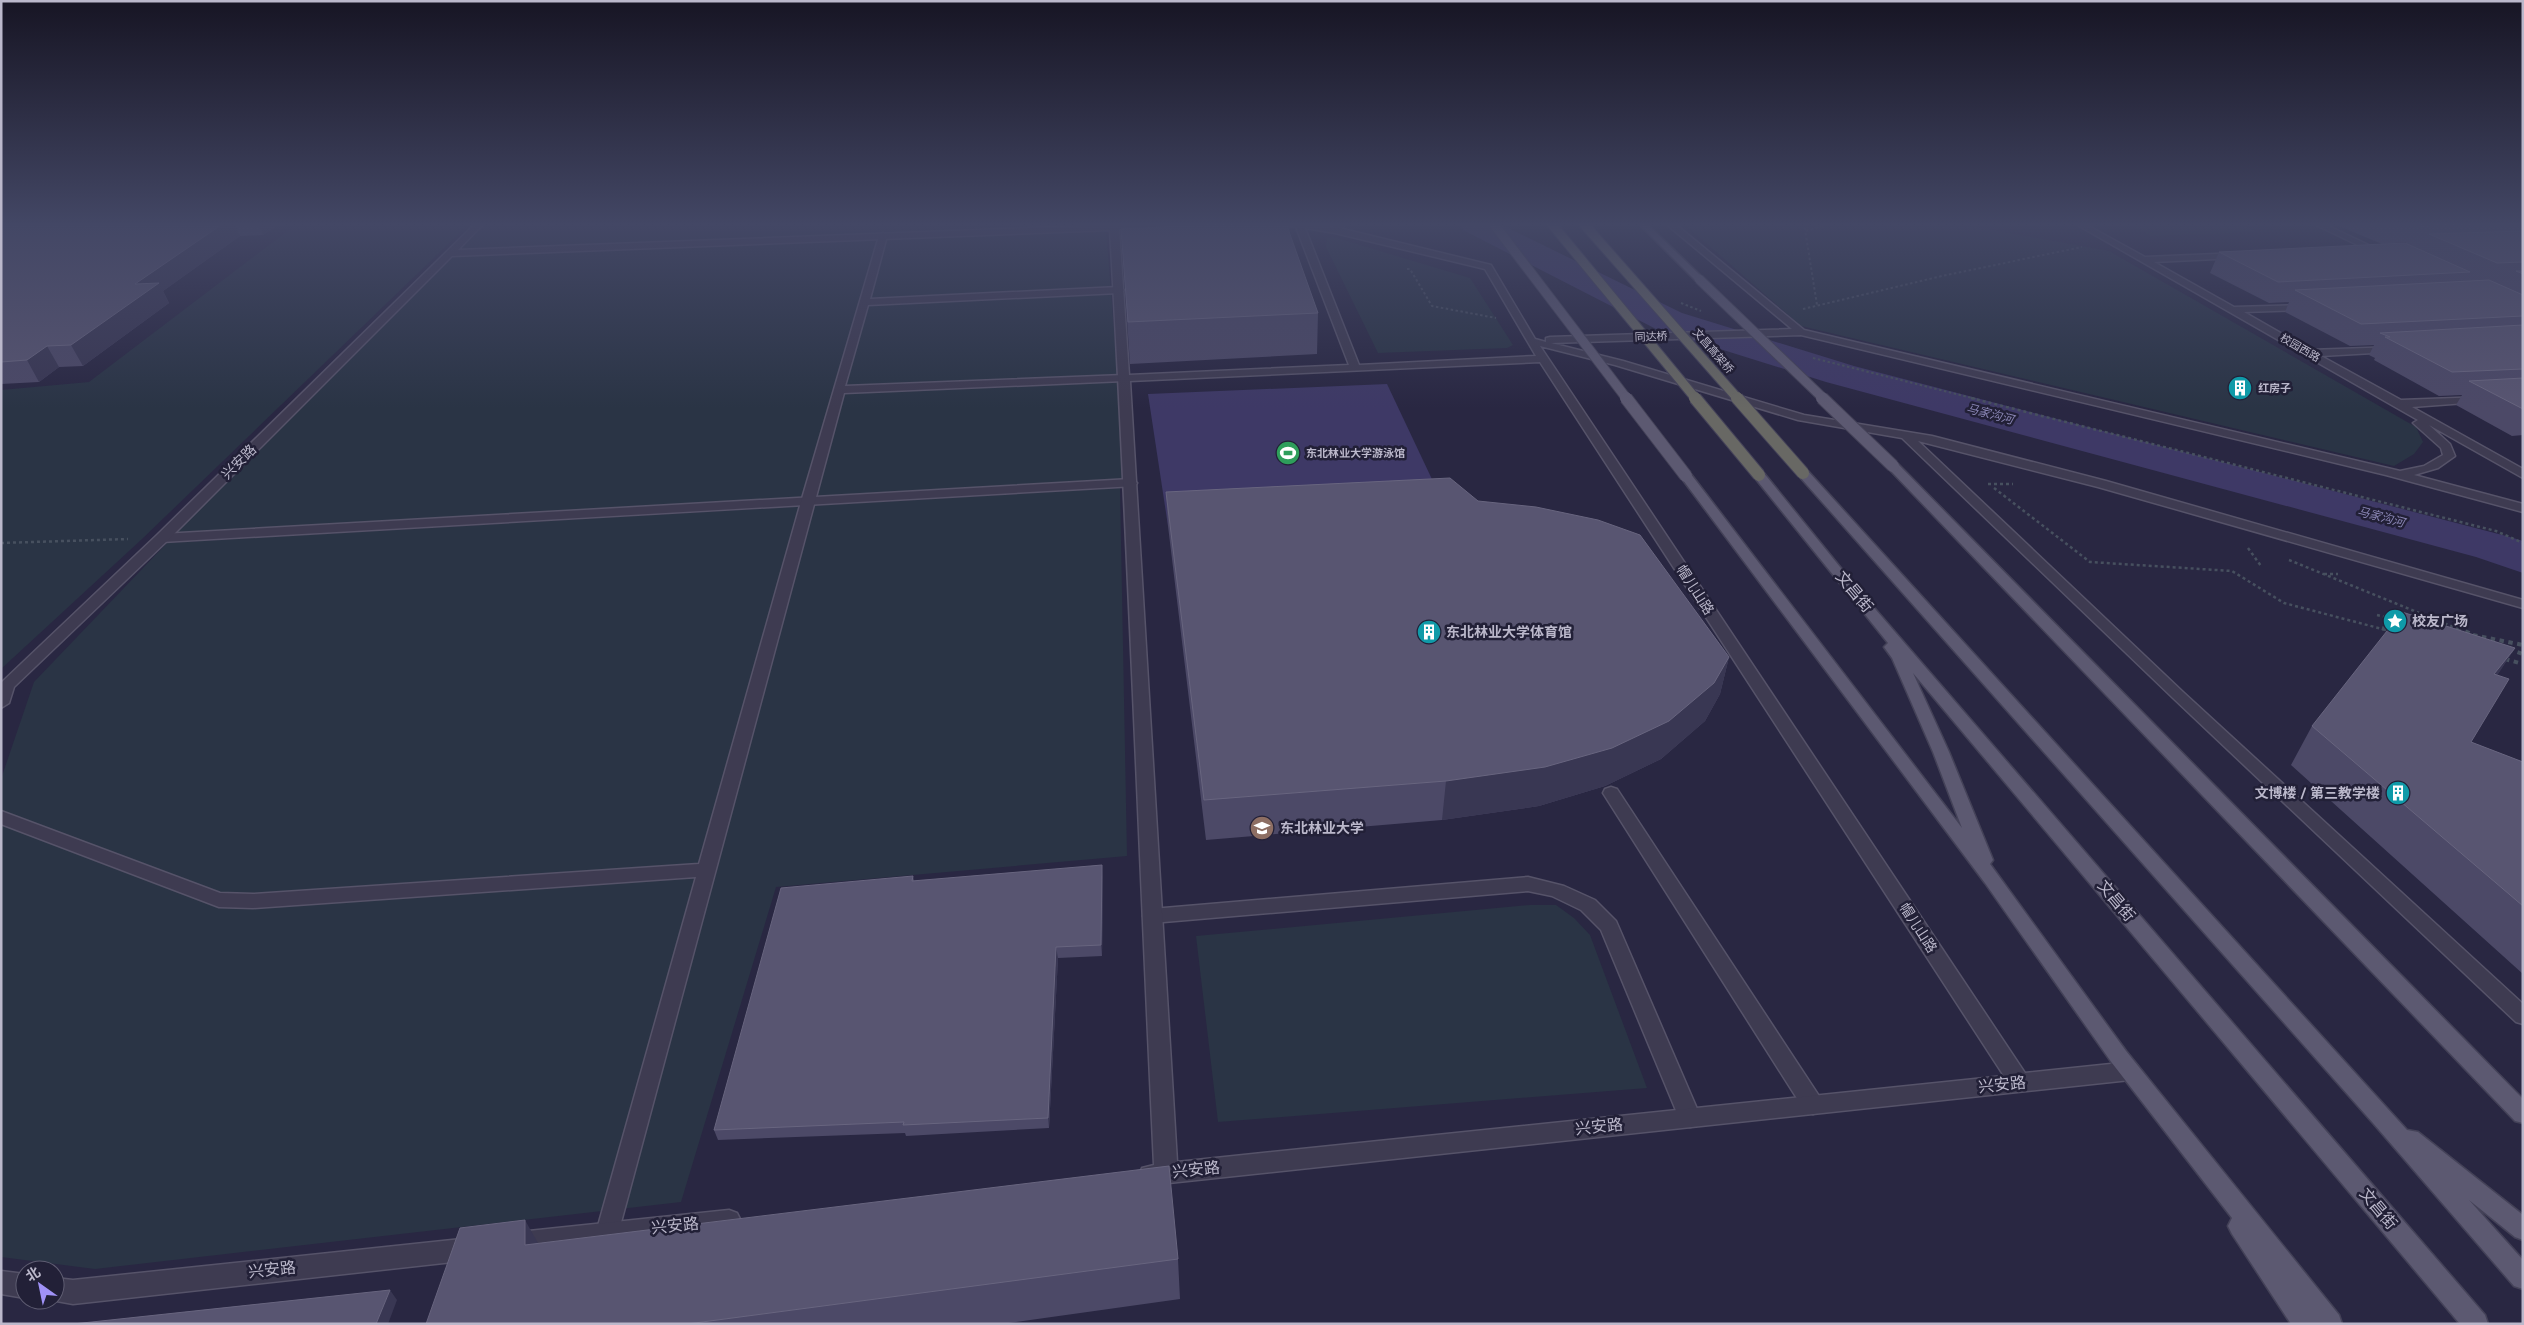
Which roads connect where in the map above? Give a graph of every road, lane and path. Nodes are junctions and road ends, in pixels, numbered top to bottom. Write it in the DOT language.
graph roads {
  1 [pos="419,285"];
  2 [pos="869,285"];
  3 [pos="1119,285"];
  4 [pos="1323,285"];
  5 [pos="1419,285"];
  6 [pos="1498,285"];
  7 [pos="1540,285"];
  8 [pos="1602,285"];
  9 [pos="1637,285"];
  10 [pos="1705,285"];
  11 [pos="1744,285"];
  12 [pos="1814,285"];
  13 [pos="1909,285"];
  14 [pos="2188,285"];
  15 [pos="1119,290"];
  16 [pos="864,302"];
  17 [pos="2320,306"];
  18 [pos="2233,310"];
  19 [pos="1517,318"];
  20 [pos="1801,332"];
  21 [pos="1531,341"];
  22 [pos="2407,348"];
  23 [pos="2308,353"];
  24 [pos="1542,359"];
  25 [pos="1355,368"];
  26 [pos="1124,378"];
  27 [pos="839,390"];
  28 [pos="2495,398"];
  29 [pos="2398,404"];
  30 [pos="1906,436"];
  31 [pos="2389,472"];
  32 [pos="1803,473"];
  33 [pos="2523,474"];
  34 [pos="1759,475"];
  35 [pos="1981,478"];
  36 [pos="1131,483"];
  37 [pos="807,502"];
  38 [pos="2523,508"];
  39 [pos="162,538"];
  40 [pos="2244,542"];
  41 [pos="1,543"];
  42 [pos="2253,546"];
  43 [pos="2288,560"];
  44 [pos="1852,590"];
  45 [pos="2523,604"];
  46 [pos="2377,615"];
  47 [pos="2406,621"];
  48 [pos="2445,629"];
  49 [pos="2398,632"];
  50 [pos="2475,635"];
  51 [pos="2499,645"];
  52 [pos="2523,645"];
  53 [pos="2507,648"];
  54 [pos="2523,654"];
  55 [pos="2504,659"];
  56 [pos="2523,664"];
  57 [pos="1,703"];
  58 [pos="1610,793"];
  59 [pos="1,817"];
  60 [pos="707,870"];
  61 [pos="1991,878"];
  62 [pos="1152,916"];
  63 [pos="2523,1016"];
  64 [pos="2130,1071"];
  65 [pos="2020,1083"];
  66 [pos="1813,1105"];
  67 [pos="2523,1114"];
  68 [pos="2380,1116"];
  69 [pos="1690,1118"];
  70 [pos="2181,1138"];
  71 [pos="1166,1173"];
  72 [pos="1127,1178"];
  73 [pos="755,1218"];
  74 [pos="2523,1229"];
  75 [pos="608,1234"];
  76 [pos="2523,1278"];
  77 [pos="1,1282"];
  78 [pos="15,1284"];
  79 [pos="65,1291"];
  80 [pos="2306,1324"];
  81 [pos="2330,1324"];
  82 [pos="2476,1324"];
  1 -- 39 [label="street, 兴安路"];
  2 -- 16 [label="street"];
  3 -- 15 [label="street"];
  4 -- 25 [label="street"];
  5 -- 19 [label="path"];
  6 -- 19 [label="street, 帽儿山路"];
  7 -- 61 [label="main road, bridge"];
  8 -- 34 [label="highway, bridge"];
  9 -- 32 [label="highway, 文昌高架桥, bridge"];
  10 -- 67 [label="main road, bridge"];
  11 -- 20 [label="street"];
  12 -- 13 [label="path"];
  14 -- 18 [label="street, 校园西路"];
  15 -- 16 [label="street"];
  15 -- 26 [label="street"];
  16 -- 27 [label="street"];
  17 -- 18 [label="street"];
  18 -- 23 [label="street, 校园西路"];
  19 -- 21 [label="street, 帽儿山路"];
  20 -- 21 [label="street, 同达桥, bridge"];
  20 -- 31 [label="street"];
  21 -- 24 [label="street, 帽儿山路"];
  21 -- 30 [label="street"];
  22 -- 23 [label="street"];
  23 -- 29 [label="street, 校园西路"];
  24 -- 25 [label="street"];
  24 -- 65 [label="street, 帽儿山路"];
  25 -- 26 [label="street"];
  26 -- 27 [label="street"];
  26 -- 36 [label="street"];
  27 -- 37 [label="street"];
  28 -- 29 [label="street"];
  29 -- 31 [label="street"];
  29 -- 33 [label="street, 校园西路"];
  30 -- 45 [label="street"];
  30 -- 63 [label="street"];
  31 -- 38 [label="street"];
  32 -- 68 [label="main road"];
  34 -- 44 [label="main road, 文昌街"];
  35 -- 49 [label="path"];
  36 -- 37 [label="street"];
  36 -- 62 [label="street"];
  37 -- 39 [label="street"];
  37 -- 60 [label="street"];
  39 -- 41 [label="path"];
  39 -- 57 [label="street, 兴安路"];
  40 -- 42 [label="path"];
  43 -- 50 [label="path"];
  44 -- 61 [label="main road"];
  44 -- 82 [label="main road, 文昌街"];
  46 -- 47 [label="path"];
  48 -- 50 [label="path"];
  50 -- 51 [label="path"];
  50 -- 52 [label="path"];
  53 -- 54 [label="path"];
  55 -- 56 [label="path"];
  58 -- 66 [label="street"];
  59 -- 60 [label="street"];
  60 -- 75 [label="street"];
  61 -- 64 [label="main road"];
  62 -- 69 [label="street"];
  62 -- 71 [label="street"];
  64 -- 65 [label="street, 兴安路"];
  64 -- 70 [label="main road"];
  65 -- 66 [label="street, 兴安路"];
  66 -- 69 [label="street, 兴安路"];
  68 -- 74 [label="main road"];
  68 -- 76 [label="main road"];
  69 -- 71 [label="street, 兴安路"];
  70 -- 80 [label="main road"];
  70 -- 81 [label="main road"];
  71 -- 72 [label="street, 兴安路"];
  73 -- 75 [label="street, 兴安路"];
  75 -- 79 [label="street, 兴安路"];
  77 -- 78 [label="street"];
}
